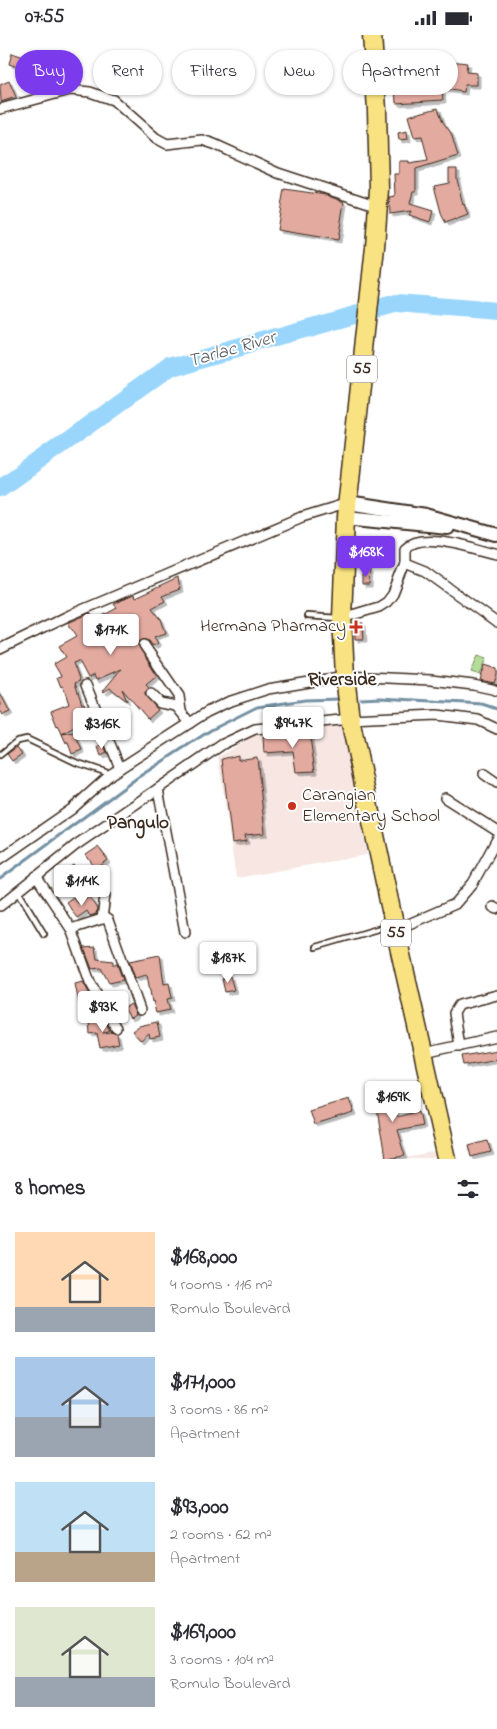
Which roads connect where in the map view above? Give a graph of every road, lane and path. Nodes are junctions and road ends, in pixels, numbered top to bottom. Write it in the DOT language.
graph roads {
  1 [pos="372,35"];
  2 [pos="0,109"];
  3 [pos="378,206"];
  4 [pos="348,504"];
  5 [pos="497,535"];
  6 [pos="497,554"];
  7 [pos="405,563"];
  8 [pos="307,616"];
  9 [pos="342,618"];
  10 [pos="497,623"];
  11 [pos="144,645"];
  12 [pos="0,649"];
  13 [pos="345,676"];
  14 [pos="86,685"];
  15 [pos="497,691"];
  16 [pos="151,694"];
  17 [pos="181,711"];
  18 [pos="350,719"];
  19 [pos="190,723"];
  20 [pos="497,729"];
  21 [pos="0,755"];
  22 [pos="120,768"];
  23 [pos="111,774"];
  24 [pos="484,774"];
  25 [pos="497,783"];
  26 [pos="158,789"];
  27 [pos="446,798"];
  28 [pos="497,831"];
  29 [pos="497,839"];
  30 [pos="0,859"];
  31 [pos="36,876"];
  32 [pos="18,891"];
  33 [pos="105,895"];
  34 [pos="0,905"];
  35 [pos="102,919"];
  36 [pos="394,927"];
  37 [pos="71,929"];
  38 [pos="184,933"];
  39 [pos="44,934"];
  40 [pos="316,947"];
  41 [pos="497,995"];
  42 [pos="140,1010"];
  43 [pos="116,1028"];
  44 [pos="497,1037"];
  45 [pos="459,1046"];
  46 [pos="424,1053"];
  47 [pos="447,1159"];
  1 -- 3 [label="highway, 55"];
  2 -- 3 [label="street"];
  3 -- 4 [label="highway, 55"];
  4 -- 5 [label="main road"];
  4 -- 9 [label="highway, 55"];
  4 -- 12 [label="street"];
  6 -- 7 [label="street"];
  7 -- 9 [label="street"];
  7 -- 10 [label="street"];
  8 -- 9 [label="lane"];
  9 -- 13 [label="highway, 55"];
  11 -- 17 [label="street"];
  13 -- 15 [label="street"];
  13 -- 18 [label="highway, 55"];
  13 -- 19 [label="street"];
  14 -- 22 [label="street"];
  16 -- 17 [label="street"];
  17 -- 19 [label="street"];
  18 -- 20 [label="street"];
  18 -- 26 [label="street"];
  18 -- 36 [label="highway, 55"];
  19 -- 22 [label="street"];
  21 -- 23 [label="lane"];
  22 -- 23 [label="street"];
  23 -- 30 [label="street"];
  24 -- 25 [label="street"];
  26 -- 31 [label="street"];
  26 -- 38 [label="street"];
  27 -- 28 [label="street"];
  29 -- 36 [label="street"];
  31 -- 32 [label="street"];
  31 -- 37 [label="street"];
  32 -- 34 [label="street"];
  32 -- 39 [label="lane"];
  33 -- 35 [label="street"];
  35 -- 37 [label="street"];
  35 -- 42 [label="street"];
  36 -- 40 [label="lane"];
  36 -- 46 [label="highway, 55"];
  37 -- 43 [label="street"];
  41 -- 45 [label="street"];
  44 -- 45 [label="street"];
  45 -- 46 [label="street"];
  46 -- 47 [label="highway, 55"];
}
